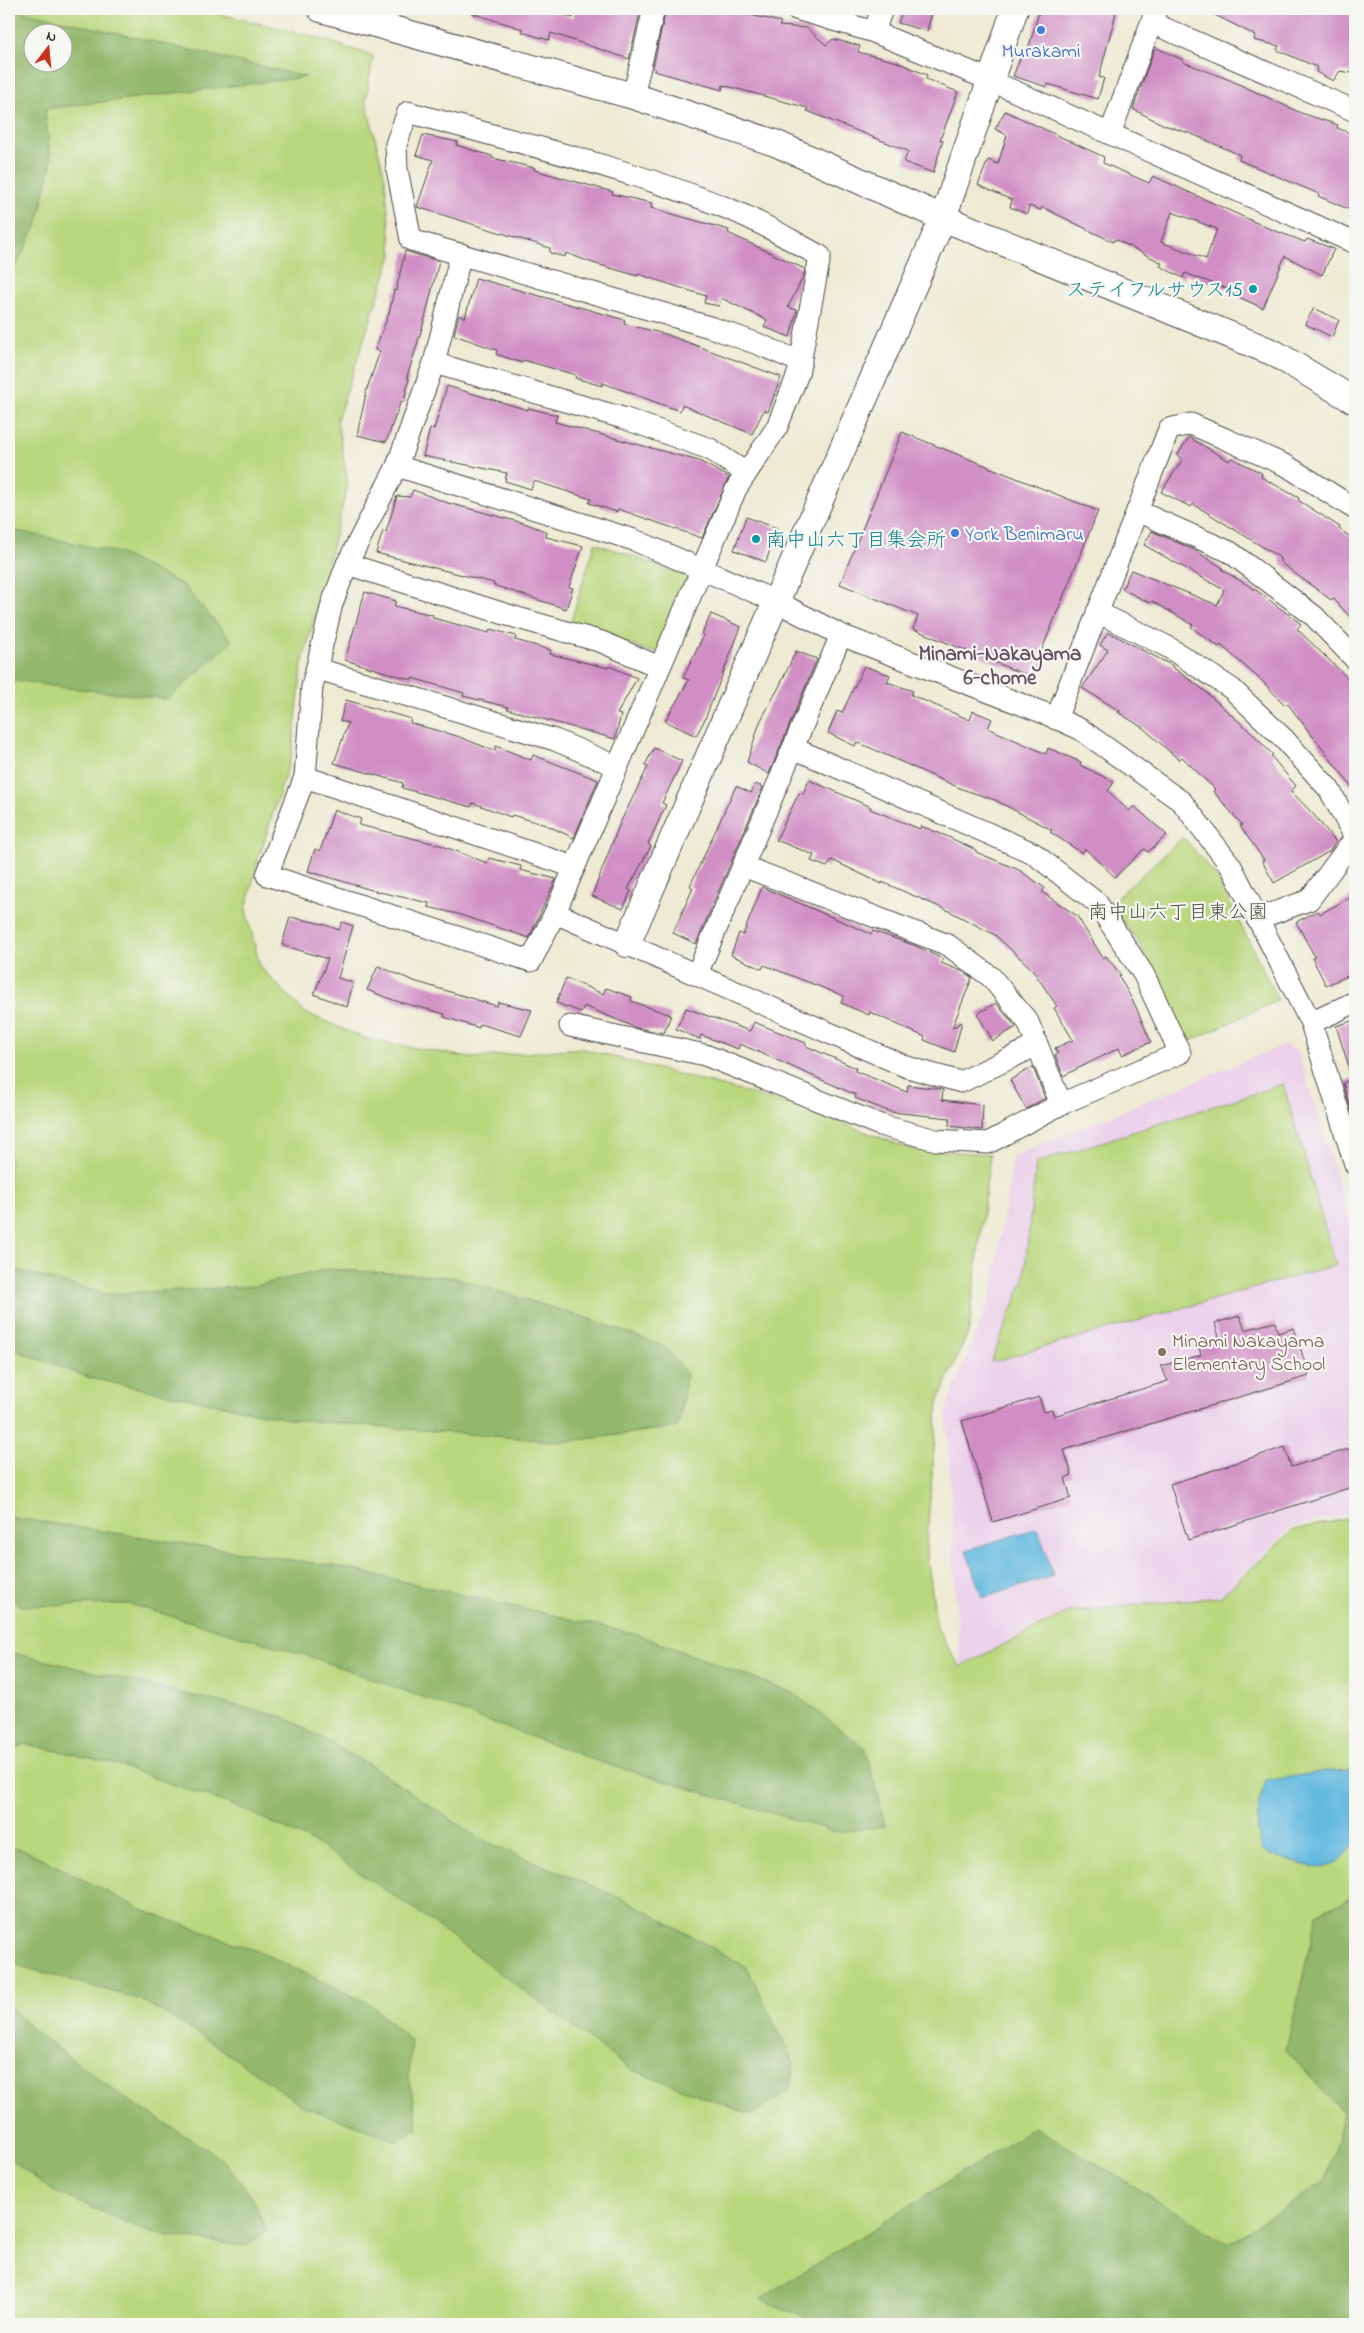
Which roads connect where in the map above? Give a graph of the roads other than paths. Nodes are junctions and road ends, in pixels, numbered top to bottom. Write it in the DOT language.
graph roads {
  1 [pos="321,9"];
  2 [pos="654,9"];
  3 [pos="796,9"];
  4 [pos="882,9"];
  5 [pos="1015,9"];
  6 [pos="1154,16"];
  7 [pos="874,32"];
  8 [pos="990,80"];
  9 [pos="632,96"];
  10 [pos="1355,111"];
  11 [pos="1110,134"];
  12 [pos="943,218"];
  13 [pos="1355,243"];
  14 [pos="461,254"];
  15 [pos="434,362"];
  16 [pos="801,362"];
  17 [pos="1355,401"];
  18 [pos="397,466"];
  19 [pos="746,473"];
  20 [pos="1355,509"];
  21 [pos="1137,511"];
  22 [pos="347,564"];
  23 [pos="701,569"];
  24 [pos="775,601"];
  25 [pos="1097,612"];
  26 [pos="842,635"];
  27 [pos="1355,658"];
  28 [pos="659,667"];
  29 [pos="318,669"];
  30 [pos="1056,719"];
  31 [pos="793,748"];
  32 [pos="616,766"];
  33 [pos="305,777"];
  34 [pos="1355,837"];
  35 [pos="743,866"];
  36 [pos="574,867"];
  37 [pos="555,913"];
  38 [pos="1257,919"];
  39 [pos="627,944"];
  40 [pos="697,974"];
  41 [pos="1355,1002"];
  42 [pos="1311,1023"];
  43 [pos="570,1026"];
  44 [pos="1037,1045"];
  45 [pos="1061,1104"];
  46 [pos="1353,1152"];
  1 -- 9 [label="street"];
  2 -- 9 [label="street"];
  3 -- 7 [label="street"];
  4 -- 7 [label="street"];
  5 -- 8 [label="street"];
  6 -- 10 [label="street"];
  6 -- 11 [label="street"];
  7 -- 8 [label="street"];
  8 -- 11 [label="street"];
  8 -- 12 [label="street"];
  9 -- 12 [label="street"];
  11 -- 13 [label="street"];
  12 -- 17 [label="street"];
  12 -- 24 [label="street"];
  14 -- 15 [label="street"];
  14 -- 16 [label="street"];
  14 -- 16 [label="street"];
  15 -- 18 [label="street"];
  15 -- 19 [label="street"];
  16 -- 19 [label="street"];
  18 -- 22 [label="street"];
  18 -- 23 [label="street"];
  19 -- 23 [label="street"];
  20 -- 21 [label="street"];
  21 -- 25 [label="street"];
  21 -- 27 [label="street"];
  22 -- 28 [label="street"];
  22 -- 29 [label="street"];
  23 -- 24 [label="street"];
  23 -- 28 [label="street"];
  24 -- 26 [label="street"];
  24 -- 39 [label="street"];
  25 -- 30 [label="street"];
  25 -- 34 [label="street"];
  26 -- 30 [label="street"];
  26 -- 31 [label="street"];
  28 -- 32 [label="street"];
  29 -- 32 [label="street"];
  29 -- 33 [label="street"];
  30 -- 38 [label="street"];
  31 -- 35 [label="street"];
  31 -- 45 [label="street"];
  32 -- 36 [label="street"];
  33 -- 36 [label="street"];
  33 -- 37 [label="street"];
  34 -- 38 [label="street"];
  35 -- 40 [label="street"];
  35 -- 44 [label="street"];
  36 -- 37 [label="street"];
  37 -- 39 [label="street"];
  38 -- 42 [label="street"];
  39 -- 40 [label="street"];
  40 -- 44 [label="street"];
  41 -- 42 [label="street"];
  42 -- 46 [label="street"];
  43 -- 45 [label="street"];
  44 -- 45 [label="street"];
}
